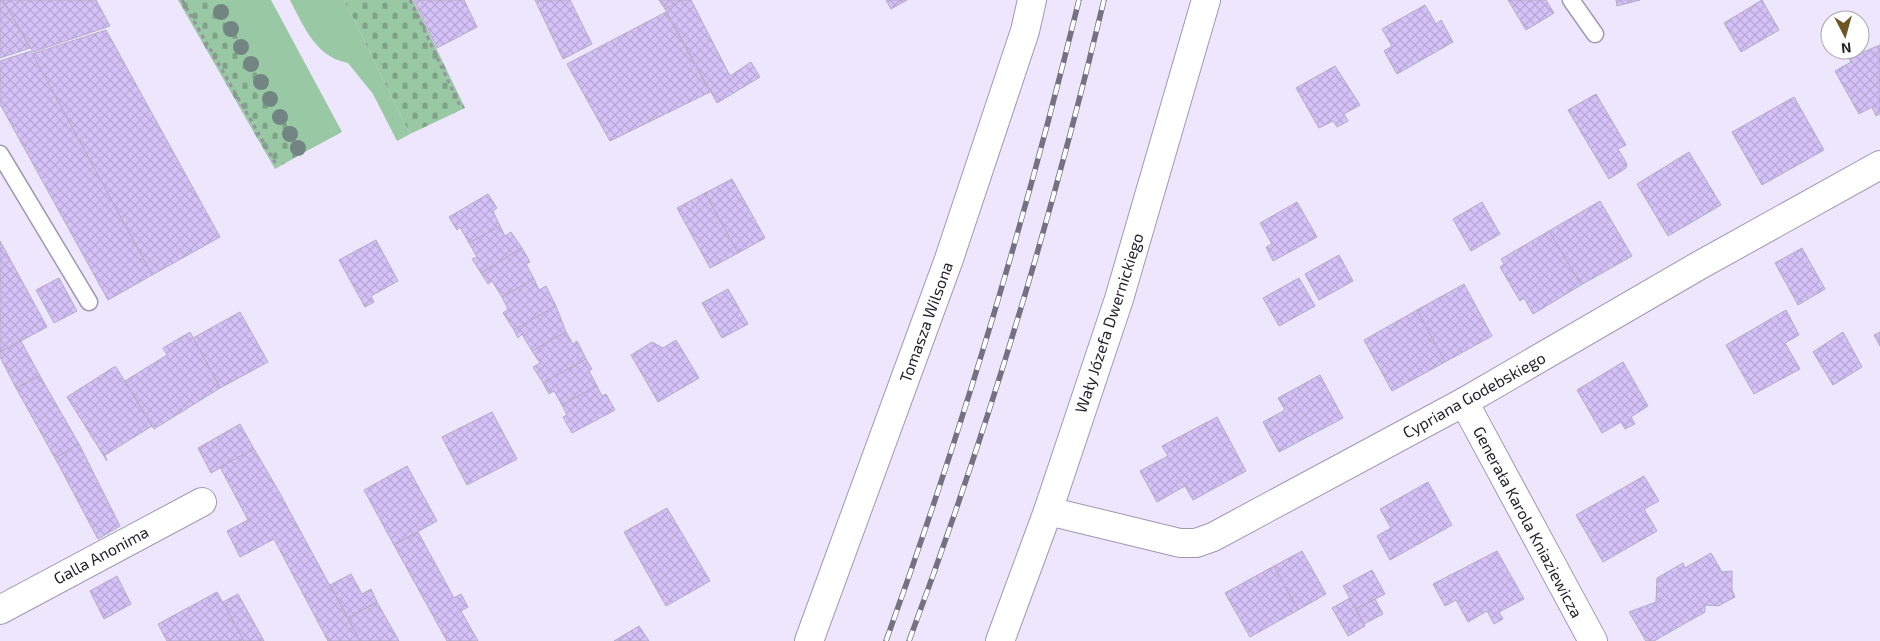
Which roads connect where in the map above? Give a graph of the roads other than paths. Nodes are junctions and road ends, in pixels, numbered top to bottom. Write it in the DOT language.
graph roads {
  1 [pos="1032,0"];
  2 [pos="1206,0"];
  3 [pos="1571,0"];
  4 [pos="1595,34"];
  5 [pos="0,154"];
  6 [pos="1880,165"];
  7 [pos="88,302"];
  8 [pos="1464,402"];
  9 [pos="202,502"];
  10 [pos="1048,511"];
  11 [pos="0,610"];
  12 [pos="809,641"];
  13 [pos="1000,641"];
  14 [pos="1593,641"];
  1 -- 12 [label="street, Tomasza Wilsona"];
  2 -- 10 [label="street, Wały Józefa Dwernickiego"];
  3 -- 4 [label="lane"];
  5 -- 7 [label="lane"];
  6 -- 8 [label="street, Cypriana Godebskiego"];
  8 -- 10 [label="street, Cypriana Godebskiego"];
  8 -- 14 [label="street, Generała Karola Kniaziewicza"];
  9 -- 11 [label="street, Galla Anonima"];
  10 -- 13 [label="street, Wały Józefa Dwernickiego"];
}
